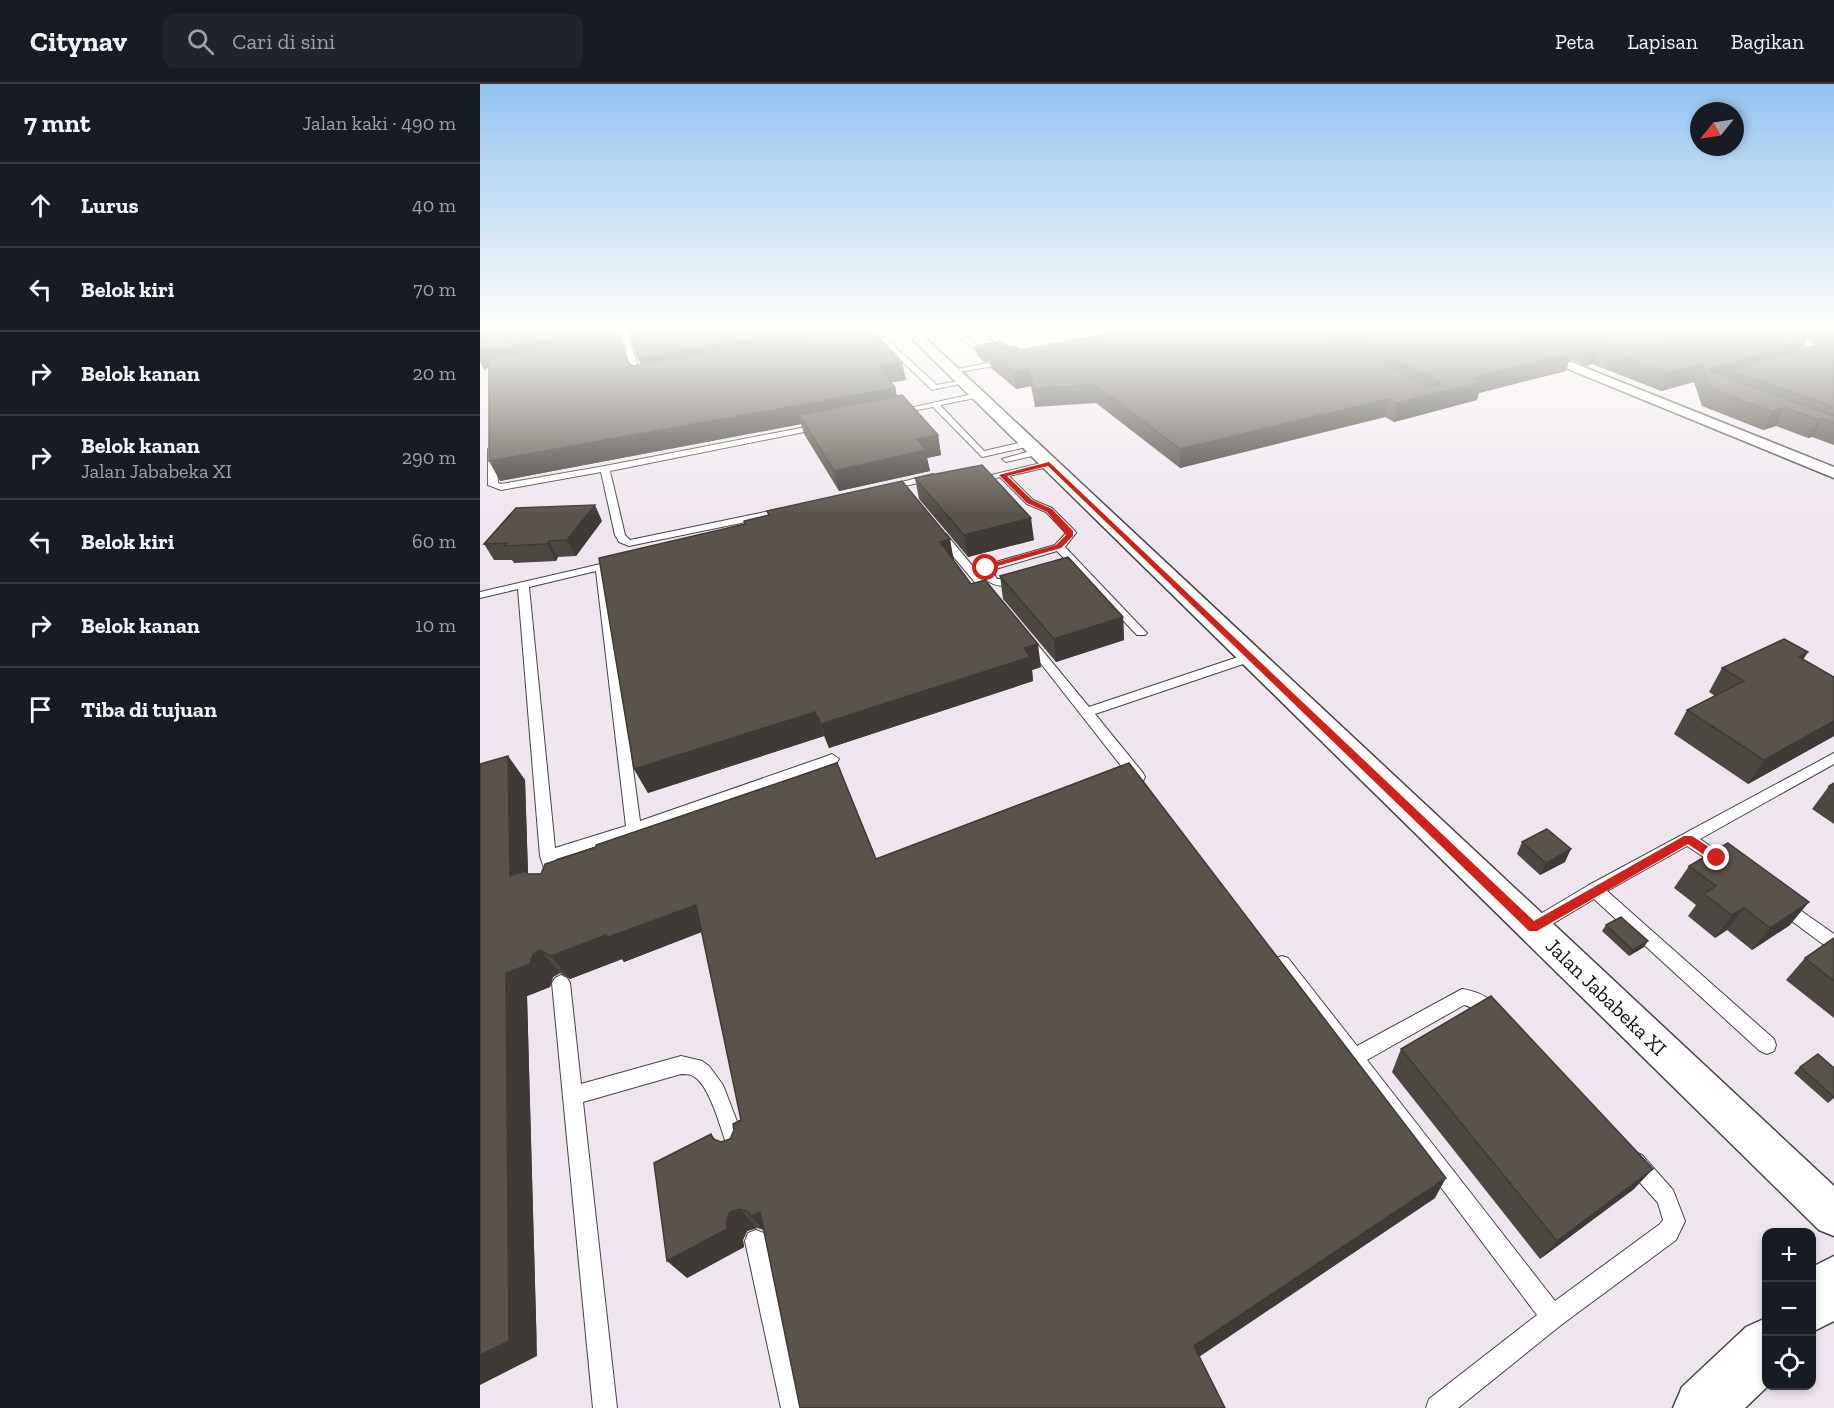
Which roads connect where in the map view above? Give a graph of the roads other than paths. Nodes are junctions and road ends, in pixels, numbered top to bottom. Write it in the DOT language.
graph roads {
  1 [pos="952,392"];
  2 [pos="972,392"];
  3 [pos="1632,392"];
  4 [pos="935,404"];
  5 [pos="889,413"];
  6 [pos="832,424"];
  7 [pos="492,440"];
  8 [pos="1030,455"];
  9 [pos="605,469"];
  10 [pos="1834,473"];
  11 [pos="939,475"];
  12 [pos="1003,475"];
  13 [pos="960,484"];
  14 [pos="879,489"];
  15 [pos="795,508"];
  16 [pos="930,522"];
  17 [pos="1059,547"];
  18 [pos="624,562"];
  19 [pos="1075,564"];
  20 [pos="601,567"];
  21 [pos="1064,567"];
  22 [pos="1030,577"];
  23 [pos="523,586"];
  24 [pos="480,595"];
  25 [pos="998,604"];
  26 [pos="1020,631"];
  27 [pos="1141,633"];
  28 [pos="1251,657"];
  29 [pos="1088,712"];
  30 [pos="1834,758"];
  31 [pos="832,759"];
  32 [pos="1145,787"];
  33 [pos="634,829"];
  34 [pos="1688,839"];
  35 [pos="548,856"];
  36 [pos="1739,872"];
  37 [pos="551,880"];
  38 [pos="1595,891"];
  39 [pos="1766,892"];
  40 [pos="1533,927"];
  41 [pos="1830,940"];
  42 [pos="1268,945"];
  43 [pos="561,982"];
  44 [pos="1502,1025"];
  45 [pos="1767,1045"];
  46 [pos="1354,1057"];
  47 [pos="572,1096"];
  48 [pos="738,1150"];
  49 [pos="1624,1152"];
  50 [pos="1834,1215"];
  51 [pos="756,1241"];
  52 [pos="1834,1283"];
  53 [pos="1816,1300"];
  54 [pos="1553,1317"];
  55 [pos="1762,1352"];
  56 [pos="605,1408"];
  57 [pos="793,1408"];
  58 [pos="1438,1408"];
  59 [pos="1703,1408"];
  1 -- 4 [label="lane"];
  2 -- 8 [label="street, Jalan Jababeka XI"];
  3 -- 10 [label="street"];
  4 -- 5 [label="lane"];
  4 -- 8 [label="lane"];
  6 -- 9 [label="lane"];
  7 -- 9 [label="lane"];
  8 -- 12 [label="lane"];
  8 -- 28 [label="street, Jalan Jababeka XI"];
  9 -- 15 [label="lane"];
  11 -- 14 [label="lane"];
  12 -- 13 [label="lane"];
  12 -- 17 [label="lane"];
  16 -- 25 [label="lane"];
  17 -- 19 [label="lane"];
  17 -- 22 [label="lane"];
  18 -- 20 [label="lane"];
  19 -- 21 [label="lane"];
  19 -- 27 [label="lane"];
  20 -- 23 [label="lane"];
  20 -- 33 [label="lane"];
  23 -- 24 [label="lane"];
  23 -- 35 [label="lane"];
  26 -- 29 [label="lane"];
  28 -- 29 [label="lane"];
  28 -- 40 [label="street, Jalan Jababeka XI"];
  29 -- 32 [label="lane"];
  30 -- 34 [label="lane"];
  31 -- 33 [label="lane"];
  33 -- 35 [label="lane"];
  34 -- 36 [label="lane"];
  34 -- 38 [label="lane"];
  35 -- 37 [label="lane"];
  38 -- 40 [label="lane"];
  38 -- 45 [label="lane"];
  39 -- 41 [label="lane"];
  40 -- 50 [label="street, Jalan Jababeka XI"];
  42 -- 46 [label="lane"];
  43 -- 47 [label="lane"];
  44 -- 46 [label="lane"];
  46 -- 54 [label="lane"];
  47 -- 48 [label="lane"];
  47 -- 56 [label="lane"];
  49 -- 54 [label="lane"];
  51 -- 57 [label="lane"];
  52 -- 53 [label="street"];
  54 -- 58 [label="lane"];
  55 -- 59 [label="street"];
}
